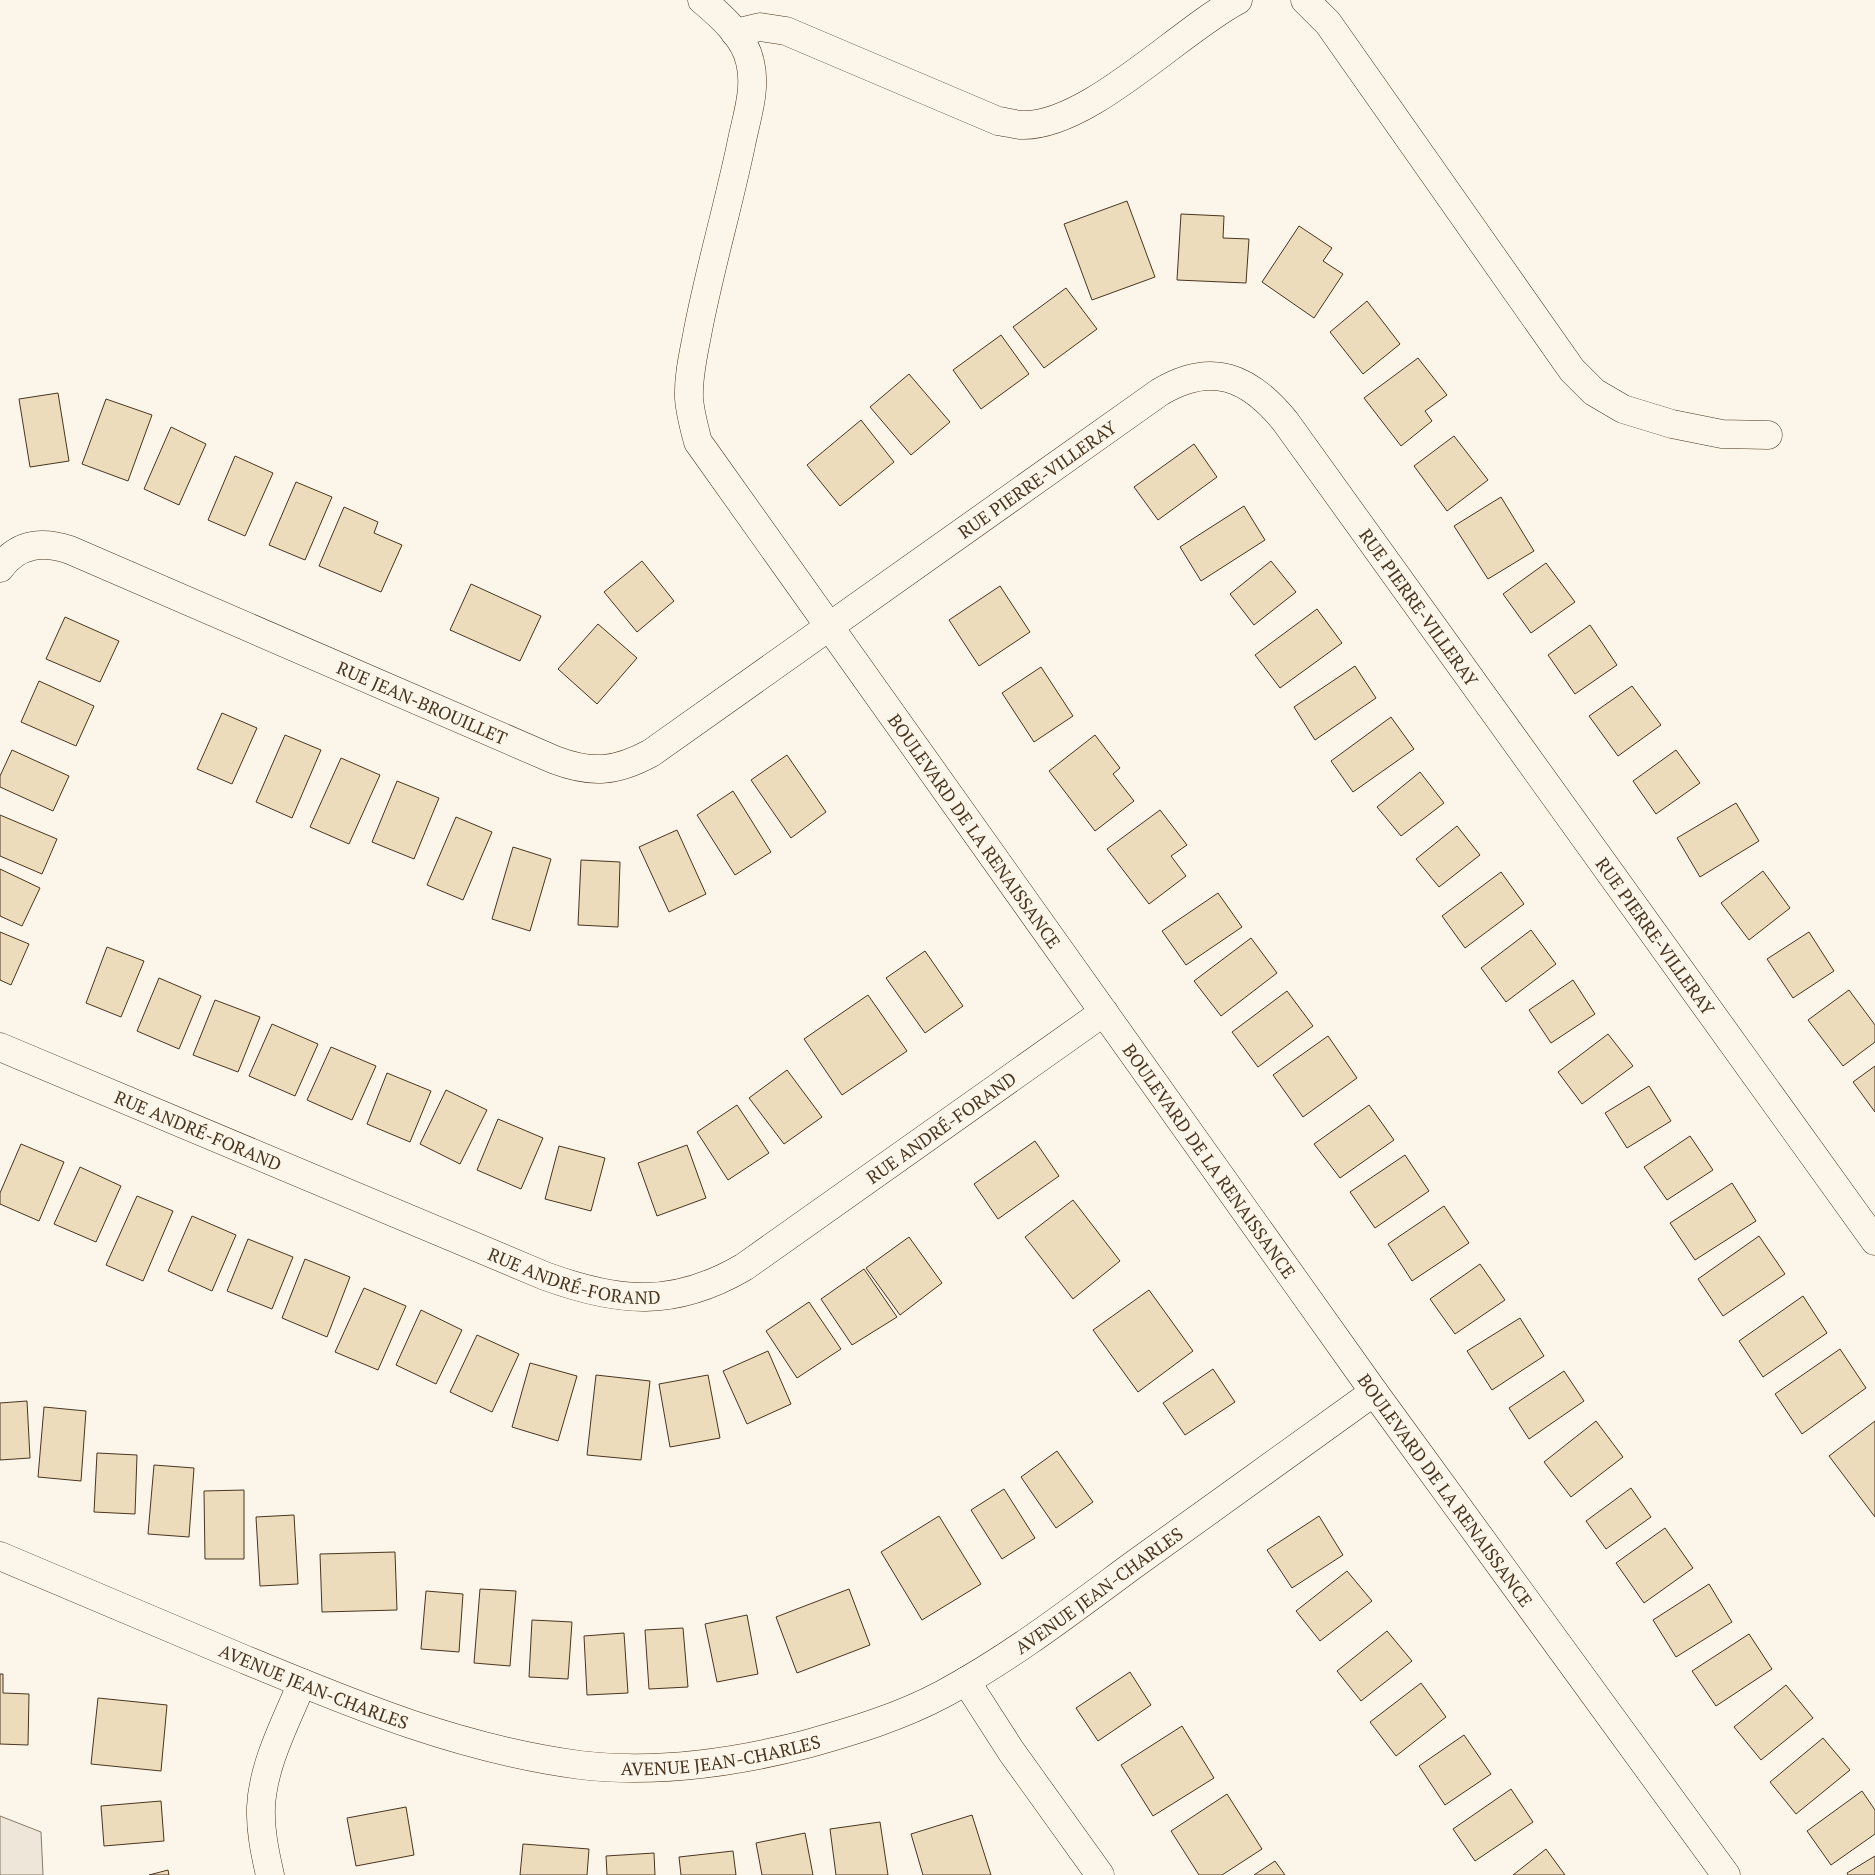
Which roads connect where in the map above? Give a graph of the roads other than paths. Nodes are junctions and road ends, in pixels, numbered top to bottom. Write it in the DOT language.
graph roads {
  1 [pos="702,0"];
  2 [pos="1238,0"];
  3 [pos="1305,0"];
  4 [pos="735,33"];
  5 [pos="1768,435"];
  6 [pos="0,568"];
  7 [pos="828,628"];
  8 [pos="1104,1012"];
  9 [pos="0,1048"];
  10 [pos="1875,1241"];
  11 [pos="1374,1392"];
  12 [pos="0,1556"];
  13 [pos="966,1681"];
  14 [pos="302,1683"];
  15 [pos="270,1875"];
  16 [pos="1100,1875"];
  17 [pos="1726,1875"];
  1 -- 4 [label="street, BOULEVARD DE LA RENAISSANCE"];
  2 -- 4 [label="street"];
  3 -- 5 [label="street"];
  4 -- 7 [label="street, BOULEVARD DE LA RENAISSANCE"];
  6 -- 7 [label="street, RUE JEAN-BROUILLET"];
  7 -- 8 [label="street, BOULEVARD DE LA RENAISSANCE"];
  7 -- 10 [label="street, RUE PIERRE-VILLERAY"];
  8 -- 9 [label="street, RUE ANDRÉ-FORAND"];
  8 -- 11 [label="street, BOULEVARD DE LA RENAISSANCE"];
  11 -- 13 [label="street, AVENUE JEAN-CHARLES"];
  11 -- 17 [label="street, BOULEVARD DE LA RENAISSANCE"];
  12 -- 14 [label="street, AVENUE JEAN-CHARLES"];
  13 -- 14 [label="street, AVENUE JEAN-CHARLES"];
  13 -- 16 [label="street"];
  14 -- 15 [label="street"];
}
